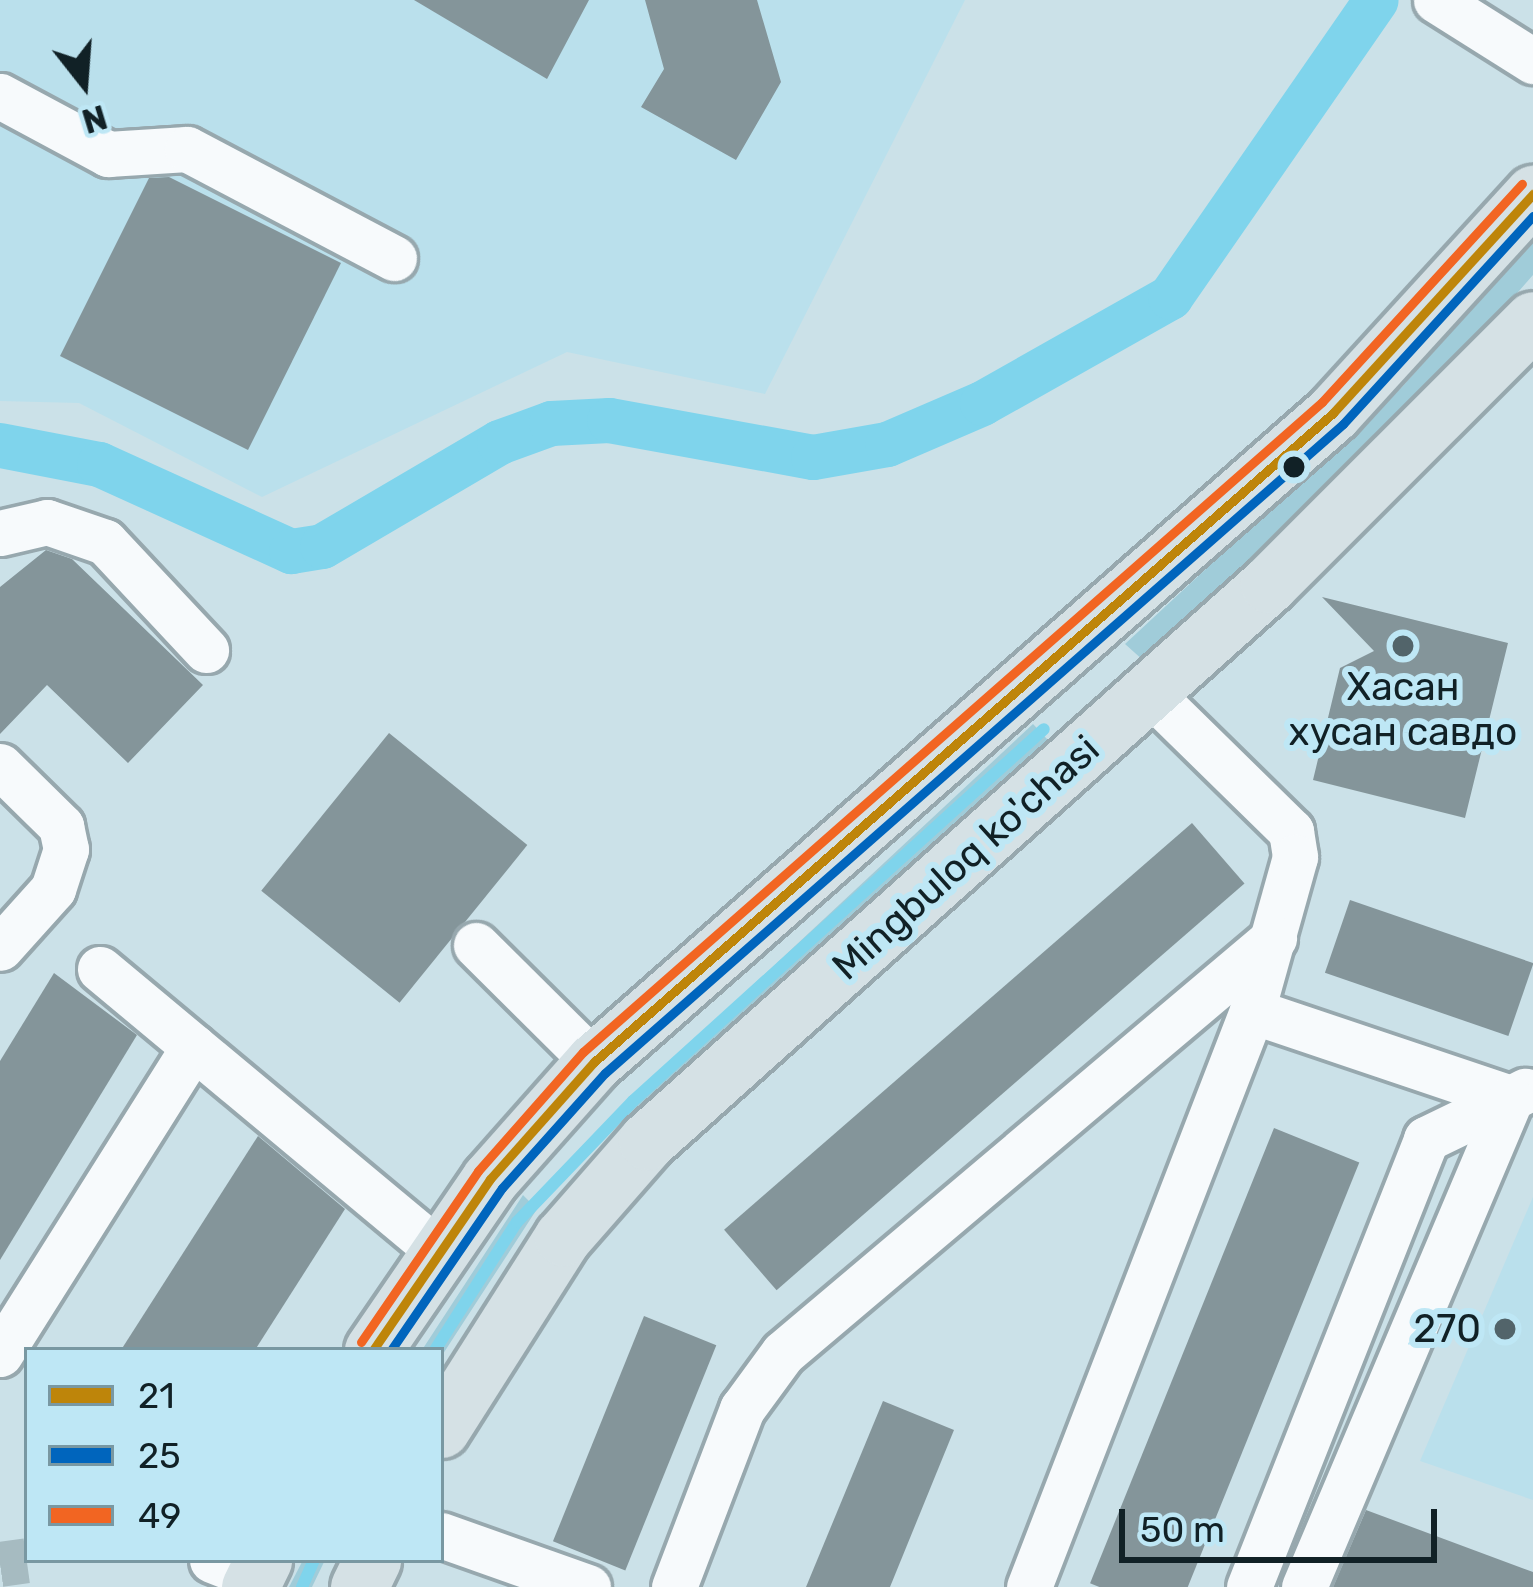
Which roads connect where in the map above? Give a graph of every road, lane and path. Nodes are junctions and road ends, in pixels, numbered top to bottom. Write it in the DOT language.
graph roads {
  1 [pos="1454,12"];
  2 [pos="1533,61"];
  3 [pos="0,96"];
  4 [pos="1533,194"];
  5 [pos="394,258"];
  6 [pos="1533,320"];
  7 [pos="0,533"];
  8 [pos="206,650"];
  9 [pos="1067,653"];
  10 [pos="1138,703"];
  11 [pos="0,766"];
  12 [pos="1274,938"];
  13 [pos="476,945"];
  14 [pos="0,948"];
  15 [pos="100,969"];
  16 [pos="1252,1011"];
  17 [pos="194,1047"];
  18 [pos="594,1062"];
  19 [pos="1522,1093"];
  20 [pos="438,1251"];
  21 [pos="376,1347"];
  22 [pos="0,1354"];
  23 [pos="444,1424"];
  24 [pos="444,1536"];
  25 [pos="588,1587"];
  26 [pos="674,1587"];
  27 [pos="1029,1587"];
  28 [pos="1249,1587"];
  29 [pos="1304,1587"];
  1 -- 2 [label="lane"];
  3 -- 5 [label="lane"];
  4 -- 9 [label="main road"];
  6 -- 10 [label="main road, Mingbuloq ko'chasi"];
  7 -- 8 [label="lane"];
  9 -- 10 [label="main road"];
  9 -- 18 [label="main road"];
  10 -- 12 [label="lane"];
  10 -- 23 [label="main road, Mingbuloq ko'chasi"];
  11 -- 14 [label="lane"];
  12 -- 16 [label="lane"];
  12 -- 26 [label="lane"];
  13 -- 18 [label="lane"];
  15 -- 17 [label="lane"];
  16 -- 19 [label="lane"];
  16 -- 27 [label="lane"];
  17 -- 20 [label="lane"];
  17 -- 22 [label="lane"];
  18 -- 20 [label="main road"];
  19 -- 28 [label="lane"];
  19 -- 29 [label="lane"];
  20 -- 21 [label="main road"];
  24 -- 25 [label="lane"];
}
